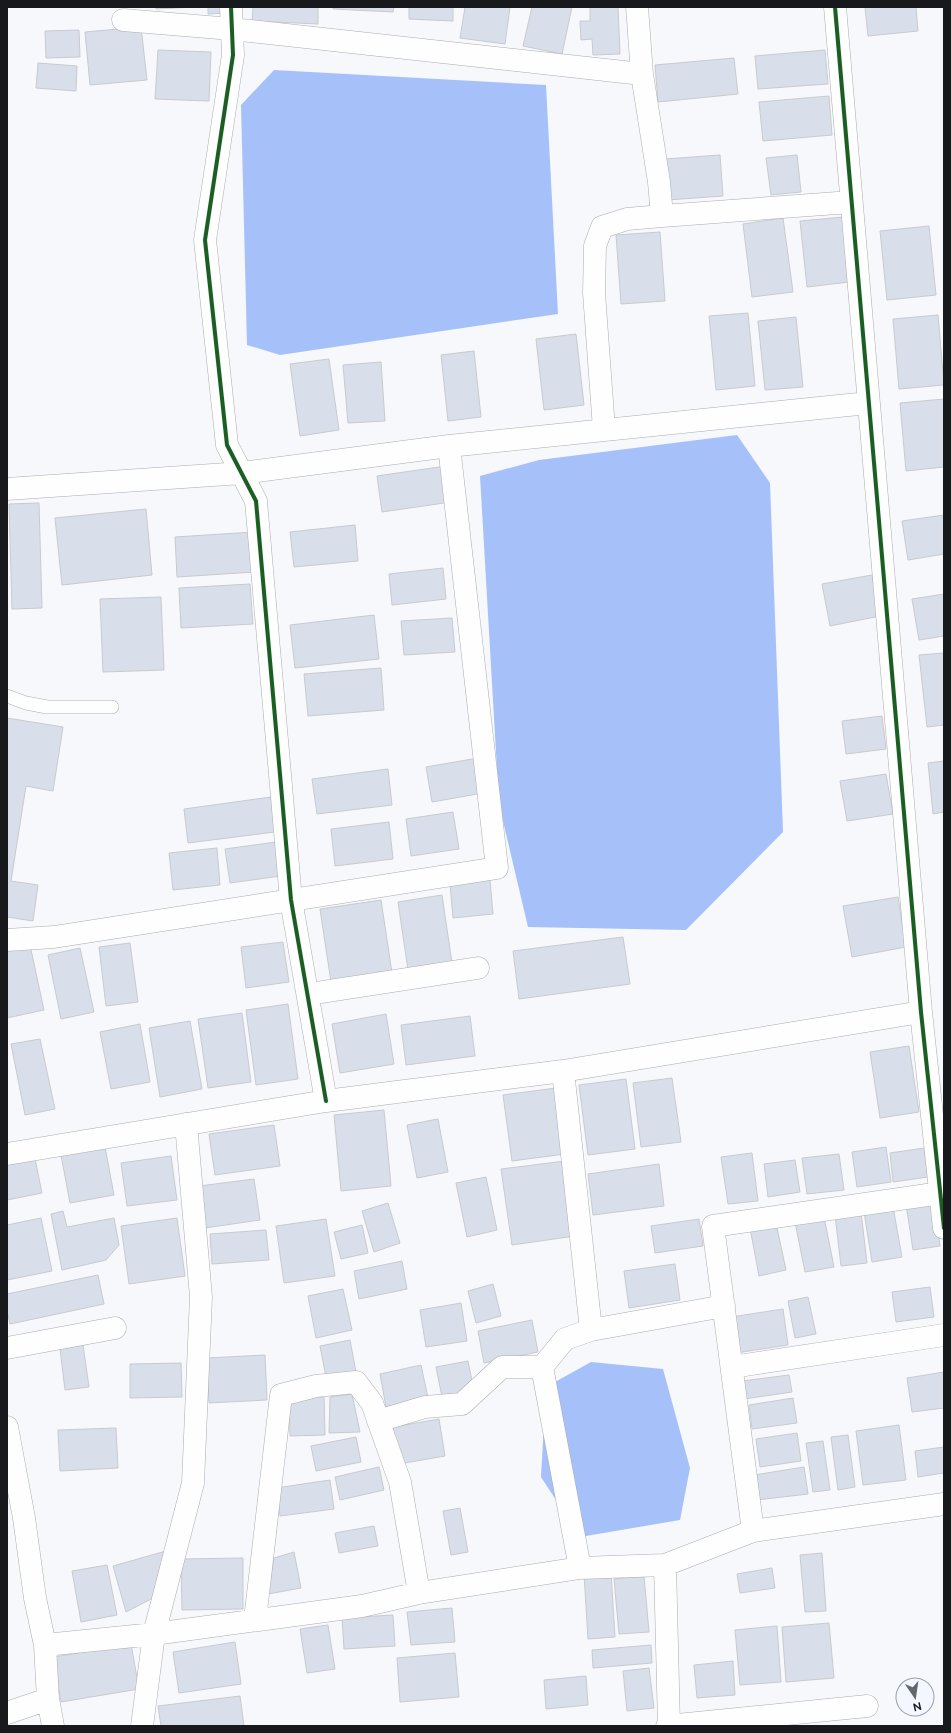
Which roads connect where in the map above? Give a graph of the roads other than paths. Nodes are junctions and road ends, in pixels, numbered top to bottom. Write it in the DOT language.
graph roads {
  1 [pos="231,7"];
  2 [pos="637,7"];
  3 [pos="835,7"];
  4 [pos="123,20"];
  5 [pos="232,29"];
  6 [pos="642,74"];
  7 [pos="851,202"];
  8 [pos="662,216"];
  9 [pos="868,403"];
  10 [pos="604,429"];
  11 [pos="449,446"];
  12 [pos="242,473"];
  13 [pos="7,489"];
  14 [pos="7,696"];
  15 [pos="112,707"];
  16 [pos="291,900"];
  17 [pos="7,940"];
  18 [pos="478,968"];
  19 [pos="309,994"];
  20 [pos="921,1012"];
  21 [pos="563,1070"];
  22 [pos="326,1101"];
  23 [pos="186,1124"];
  24 [pos="7,1154"];
  25 [pos="941,1193"];
  26 [pos="944,1228"];
  27 [pos="724,1306"];
  28 [pos="115,1328"];
  29 [pos="591,1330"];
  30 [pos="944,1335"];
  31 [pos="7,1348"];
  32 [pos="542,1367"];
  33 [pos="732,1367"];
  34 [pos="378,1421"];
  35 [pos="7,1427"];
  36 [pos="944,1504"];
  37 [pos="16,1520"];
  38 [pos="753,1530"];
  39 [pos="665,1565"];
  40 [pos="580,1568"];
  41 [pos="419,1593"];
  42 [pos="255,1620"];
  43 [pos="154,1634"];
  44 [pos="45,1645"];
  45 [pos="48,1699"];
  46 [pos="867,1706"];
  47 [pos="7,1713"];
  48 [pos="53,1726"];
  49 [pos="142,1726"];
  50 [pos="669,1726"];
  1 -- 5 [label="street"];
  2 -- 6 [label="street"];
  3 -- 7 [label="street"];
  4 -- 5 [label="street"];
  5 -- 6 [label="street"];
  5 -- 12 [label="street"];
  6 -- 8 [label="street"];
  7 -- 8 [label="street"];
  7 -- 9 [label="street"];
  8 -- 10 [label="street"];
  9 -- 10 [label="street"];
  9 -- 20 [label="street"];
  10 -- 11 [label="street"];
  11 -- 12 [label="street"];
  11 -- 16 [label="street"];
  12 -- 13 [label="street"];
  12 -- 16 [label="street"];
  14 -- 15 [label="lane"];
  16 -- 17 [label="street"];
  16 -- 19 [label="street"];
  18 -- 19 [label="street"];
  19 -- 22 [label="street"];
  20 -- 21 [label="street"];
  20 -- 25 [label="street"];
  21 -- 22 [label="street"];
  21 -- 29 [label="street"];
  22 -- 23 [label="street"];
  23 -- 24 [label="street"];
  23 -- 43 [label="street"];
  25 -- 26 [label="street"];
  25 -- 27 [label="street"];
  27 -- 29 [label="street"];
  27 -- 33 [label="street"];
  28 -- 31 [label="street"];
  29 -- 32 [label="street"];
  30 -- 33 [label="street"];
  32 -- 34 [label="street"];
  32 -- 40 [label="street"];
  33 -- 38 [label="street"];
  34 -- 41 [label="street"];
  34 -- 42 [label="street"];
  35 -- 37 [label="street"];
  36 -- 38 [label="street"];
  37 -- 44 [label="street"];
  38 -- 39 [label="street"];
  39 -- 40 [label="street"];
  39 -- 50 [label="street"];
  40 -- 41 [label="street"];
  41 -- 42 [label="street"];
  42 -- 43 [label="street"];
  43 -- 44 [label="street"];
  43 -- 49 [label="street"];
  44 -- 45 [label="street"];
  45 -- 47 [label="street"];
  45 -- 48 [label="street"];
  46 -- 50 [label="street"];
}
